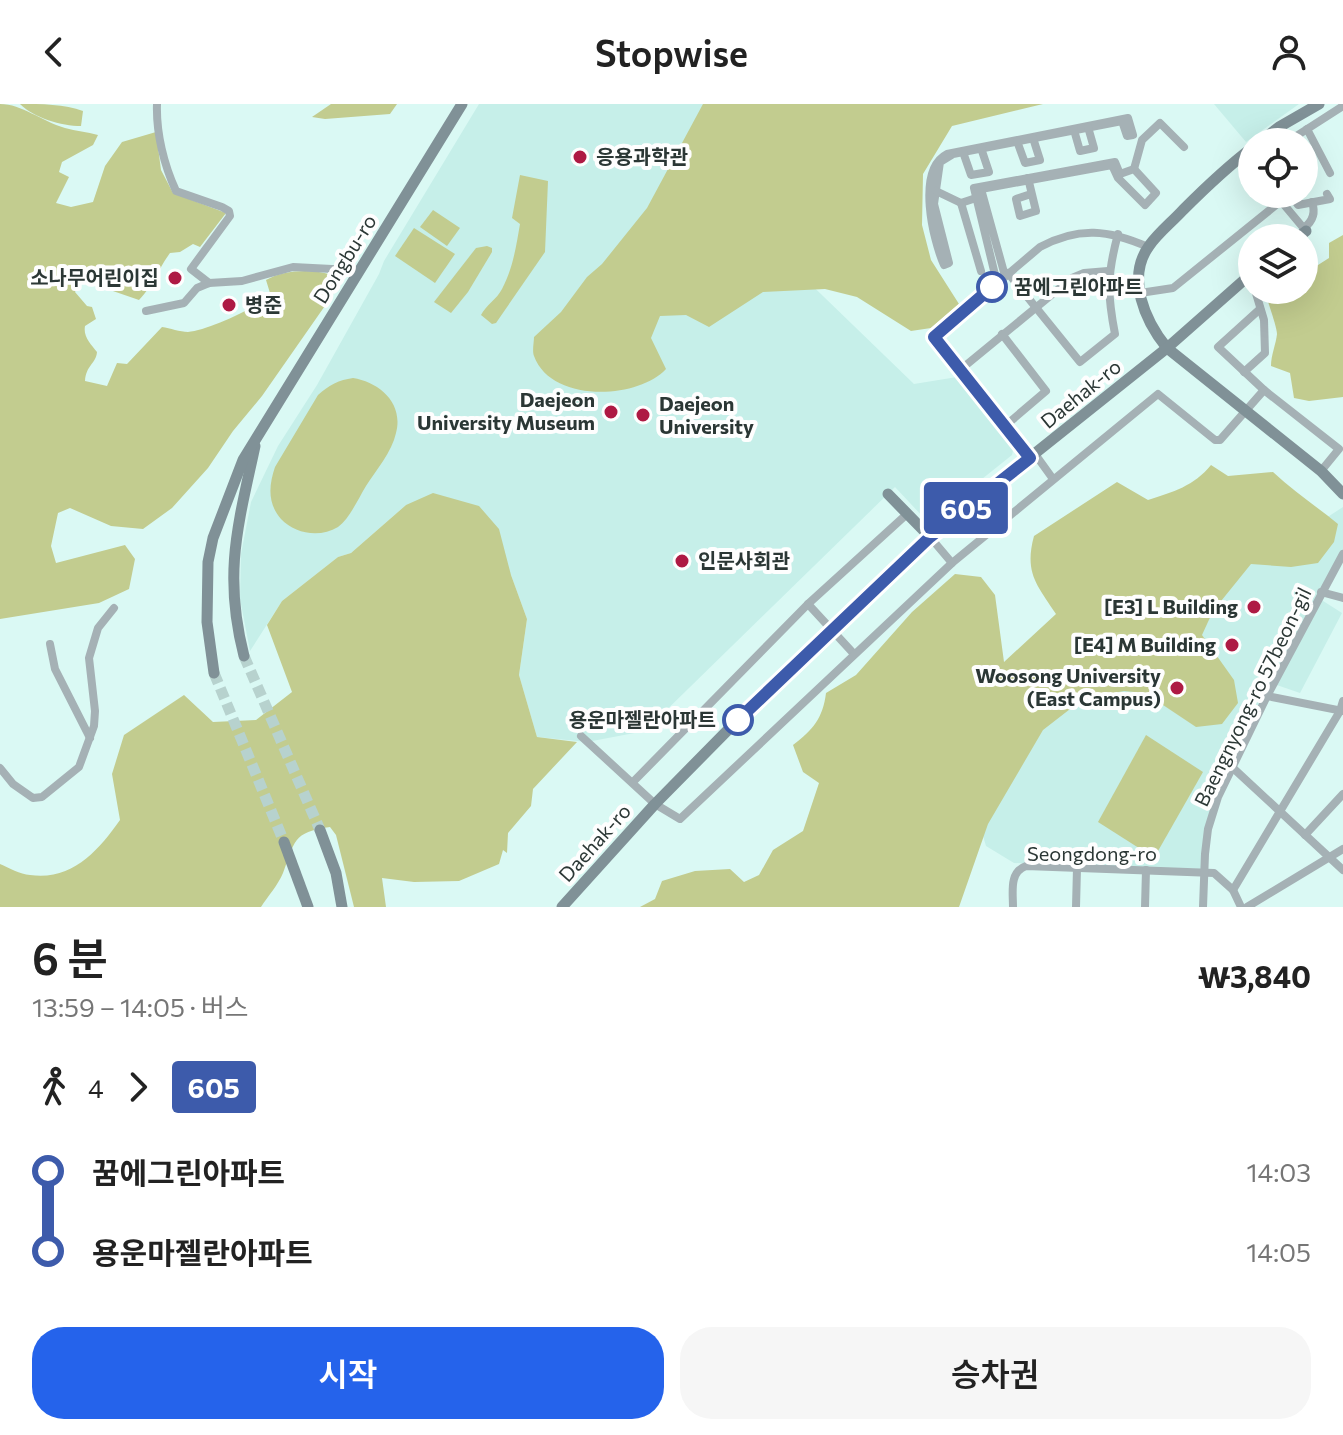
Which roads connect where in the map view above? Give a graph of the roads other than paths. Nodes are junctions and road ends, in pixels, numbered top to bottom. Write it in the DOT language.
graph roads {
  1 [pos="157,104"];
  2 [pos="462,104"];
  3 [pos="1319,104"];
  4 [pos="1343,106"];
  5 [pos="1088,127"];
  6 [pos="1278,128"];
  7 [pos="1309,128"];
  8 [pos="1074,130"];
  9 [pos="1033,138"];
  10 [pos="1017,141"];
  11 [pos="1184,147"];
  12 [pos="981,148"];
  13 [pos="1318,150"];
  14 [pos="963,152"];
  15 [pos="1238,163"];
  16 [pos="1134,169"];
  17 [pos="1330,173"];
  18 [pos="1028,179"];
  19 [pos="936,191"];
  20 [pos="1031,194"];
  21 [pos="1327,194"];
  22 [pos="978,197"];
  23 [pos="1318,201"];
  24 [pos="961,203"];
  25 [pos="1266,208"];
  26 [pos="1118,234"];
  27 [pos="1148,247"];
  28 [pos="981,271"];
  29 [pos="1108,271"];
  30 [pos="357,273"];
  31 [pos="1003,277"];
  32 [pos="209,283"];
  33 [pos="1238,287"];
  34 [pos="1140,293"];
  35 [pos="1259,304"];
  36 [pos="1035,306"];
  37 [pos="1260,309"];
  38 [pos="146,311"];
  39 [pos="1002,334"];
  40 [pos="1167,348"];
  41 [pos="960,370"];
  42 [pos="1244,372"];
  43 [pos="1264,390"];
  44 [pos="1245,411"];
  45 [pos="1005,426"];
  46 [pos="258,434"];
  47 [pos="1032,456"];
  48 [pos="1321,471"];
  49 [pos="1053,479"];
  50 [pos="888,494"];
  51 [pos="1343,494"];
  52 [pos="907,514"];
  53 [pos="930,537"];
  54 [pos="1343,554"];
  55 [pos="952,563"];
  56 [pos="1321,592"];
  57 [pos="1343,598"];
  58 [pos="808,604"];
  59 [pos="114,608"];
  60 [pos="831,629"];
  61 [pos="50,644"];
  62 [pos="854,654"];
  63 [pos="244,656"];
  64 [pos="214,673"];
  65 [pos="1267,696"];
  66 [pos="1343,701"];
  67 [pos="1341,711"];
  68 [pos="581,736"];
  69 [pos="90,739"];
  70 [pos="0,768"];
  71 [pos="1233,768"];
  72 [pos="633,782"];
  73 [pos="1343,794"];
  74 [pos="655,804"];
  75 [pos="1280,811"];
  76 [pos="320,830"];
  77 [pos="1305,835"];
  78 [pos="284,842"];
  79 [pos="1343,849"];
  80 [pos="1329,858"];
  81 [pos="1077,868"];
  82 [pos="1146,870"];
  83 [pos="1343,870"];
  84 [pos="1204,872"];
  85 [pos="1233,890"];
  86 [pos="308,907"];
  87 [pos="342,907"];
  88 [pos="562,907"];
  89 [pos="1013,907"];
  90 [pos="1076,907"];
  91 [pos="1145,907"];
  92 [pos="1203,907"];
  93 [pos="1241,907"];
  94 [pos="1247,907"];
  1 -- 32 [label="street"];
  2 -- 30 [label="main road, Dongbu-ro"];
  3 -- 6 [label="main road"];
  4 -- 7 [label="street"];
  5 -- 8 [label="street"];
  5 -- 8 [label="street"];
  5 -- 19 [label="street"];
  8 -- 9 [label="street"];
  9 -- 10 [label="street"];
  9 -- 10 [label="street"];
  10 -- 12 [label="street"];
  11 -- 16 [label="street"];
  12 -- 14 [label="street"];
  12 -- 14 [label="street"];
  13 -- 17 [label="street"];
  14 -- 19 [label="street"];
  15 -- 27 [label="main road"];
  16 -- 18 [label="street"];
  16 -- 18 [label="street"];
  18 -- 20 [label="street"];
  18 -- 22 [label="street"];
  19 -- 24 [label="street"];
  21 -- 23 [label="street"];
  22 -- 24 [label="street"];
  22 -- 31 [label="street"];
  24 -- 28 [label="street"];
  25 -- 34 [label="street"];
  26 -- 27 [label="street"];
  26 -- 29 [label="street"];
  26 -- 31 [label="street"];
  27 -- 34 [label="main road"];
  29 -- 36 [label="street"];
  29 -- 36 [label="street"];
  30 -- 32 [label="street"];
  30 -- 46 [label="main road, Dongbu-ro"];
  31 -- 36 [label="street"];
  31 -- 41 [label="street"];
  32 -- 38 [label="street"];
  33 -- 40 [label="main road, Daehak-ro"];
  34 -- 40 [label="main road"];
  35 -- 37 [label="street"];
  36 -- 39 [label="street"];
  37 -- 42 [label="street"];
  37 -- 42 [label="street"];
  39 -- 41 [label="street"];
  39 -- 45 [label="street"];
  40 -- 44 [label="main road"];
  40 -- 47 [label="main road, Daehak-ro"];
  41 -- 45 [label="street"];
  42 -- 43 [label="street"];
  43 -- 44 [label="street"];
  43 -- 48 [label="street"];
  44 -- 48 [label="main road"];
  44 -- 49 [label="street"];
  45 -- 47 [label="street"];
  46 -- 63 [label="main road"];
  46 -- 64 [label="main road"];
  47 -- 49 [label="street"];
  47 -- 53 [label="main road, Daehak-ro"];
  48 -- 51 [label="main road"];
  49 -- 55 [label="street"];
  50 -- 52 [label="main road"];
  52 -- 53 [label="main road"];
  52 -- 58 [label="street, Daehak-ro"];
  53 -- 55 [label="street"];
  53 -- 60 [label="main road, Daehak-ro"];
  54 -- 56 [label="street, Baengnyong-ro 57beon-gil"];
  55 -- 62 [label="street"];
  56 -- 57 [label="street"];
  56 -- 65 [label="street, Baengnyong-ro 57beon-gil"];
  58 -- 60 [label="street"];
  58 -- 72 [label="street, Daehak-ro"];
  59 -- 69 [label="street"];
  60 -- 62 [label="street"];
  60 -- 74 [label="main road, Daehak-ro"];
  61 -- 69 [label="street"];
  62 -- 74 [label="street"];
  65 -- 67 [label="street"];
  65 -- 71 [label="street, Baengnyong-ro 57beon-gil"];
  66 -- 67 [label="street"];
  67 -- 75 [label="street"];
  68 -- 72 [label="street, Daehak-ro"];
  69 -- 70 [label="street"];
  71 -- 75 [label="street"];
  71 -- 84 [label="street, Baengnyong-ro 57beon-gil"];
  72 -- 74 [label="street, Daehak-ro"];
  73 -- 77 [label="street"];
  74 -- 88 [label="main road, Daehak-ro"];
  75 -- 77 [label="street"];
  75 -- 85 [label="street"];
  76 -- 87 [label="main road"];
  77 -- 80 [label="street"];
  78 -- 86 [label="main road"];
  79 -- 80 [label="street"];
  80 -- 83 [label="street"];
  80 -- 94 [label="street"];
  81 -- 82 [label="street, Seongdong-ro"];
  81 -- 89 [label="street, Seongdong-ro"];
  81 -- 90 [label="street"];
  82 -- 84 [label="street, Seongdong-ro"];
  82 -- 91 [label="street"];
  84 -- 85 [label="street"];
  84 -- 92 [label="street, Baengnyong-ro 57beon-gil"];
  85 -- 93 [label="street"];
}
